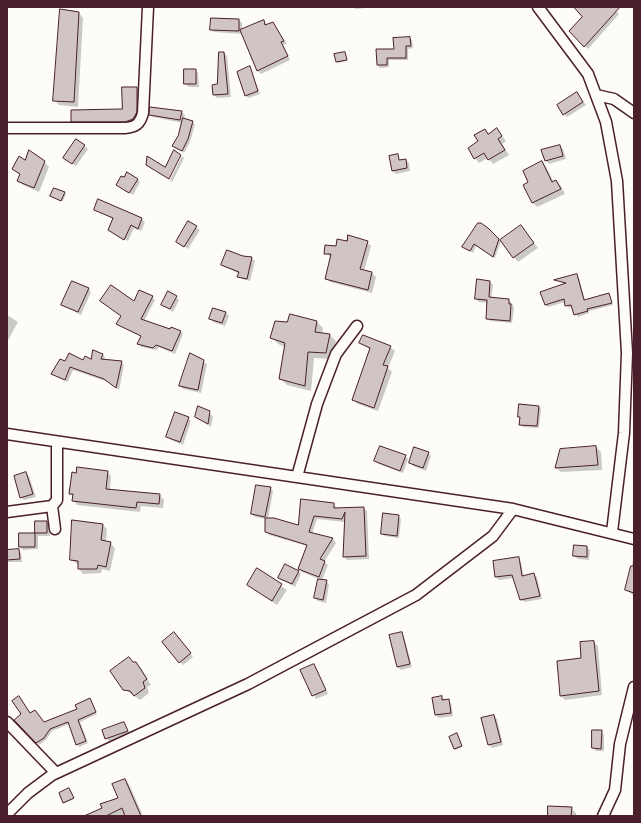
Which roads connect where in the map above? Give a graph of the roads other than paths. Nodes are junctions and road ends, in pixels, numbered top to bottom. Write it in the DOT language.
graph roads {
  1 [pos="148,7"];
  2 [pos="538,7"];
  3 [pos="596,95"];
  4 [pos="634,113"];
  5 [pos="7,128"];
  6 [pos="357,326"];
  7 [pos="7,434"];
  8 [pos="57,442"];
  9 [pos="297,477"];
  10 [pos="52,506"];
  11 [pos="513,509"];
  12 [pos="7,512"];
  13 [pos="55,529"];
  14 [pos="612,532"];
  15 [pos="634,539"];
  16 [pos="634,687"];
  17 [pos="632,705"];
  18 [pos="7,722"];
  19 [pos="56,773"];
  20 [pos="7,814"];
  21 [pos="603,816"];
  1 -- 5 [label="street"];
  2 -- 3 [label="street"];
  3 -- 4 [label="street"];
  3 -- 14 [label="street"];
  6 -- 9 [label="street"];
  7 -- 8 [label="street"];
  8 -- 9 [label="street"];
  8 -- 10 [label="street"];
  9 -- 11 [label="street"];
  10 -- 12 [label="street"];
  10 -- 13 [label="street"];
  11 -- 14 [label="street"];
  11 -- 19 [label="street"];
  14 -- 15 [label="street"];
  16 -- 17 [label="street"];
  17 -- 21 [label="street"];
  18 -- 19 [label="street"];
  19 -- 20 [label="street"];
}
